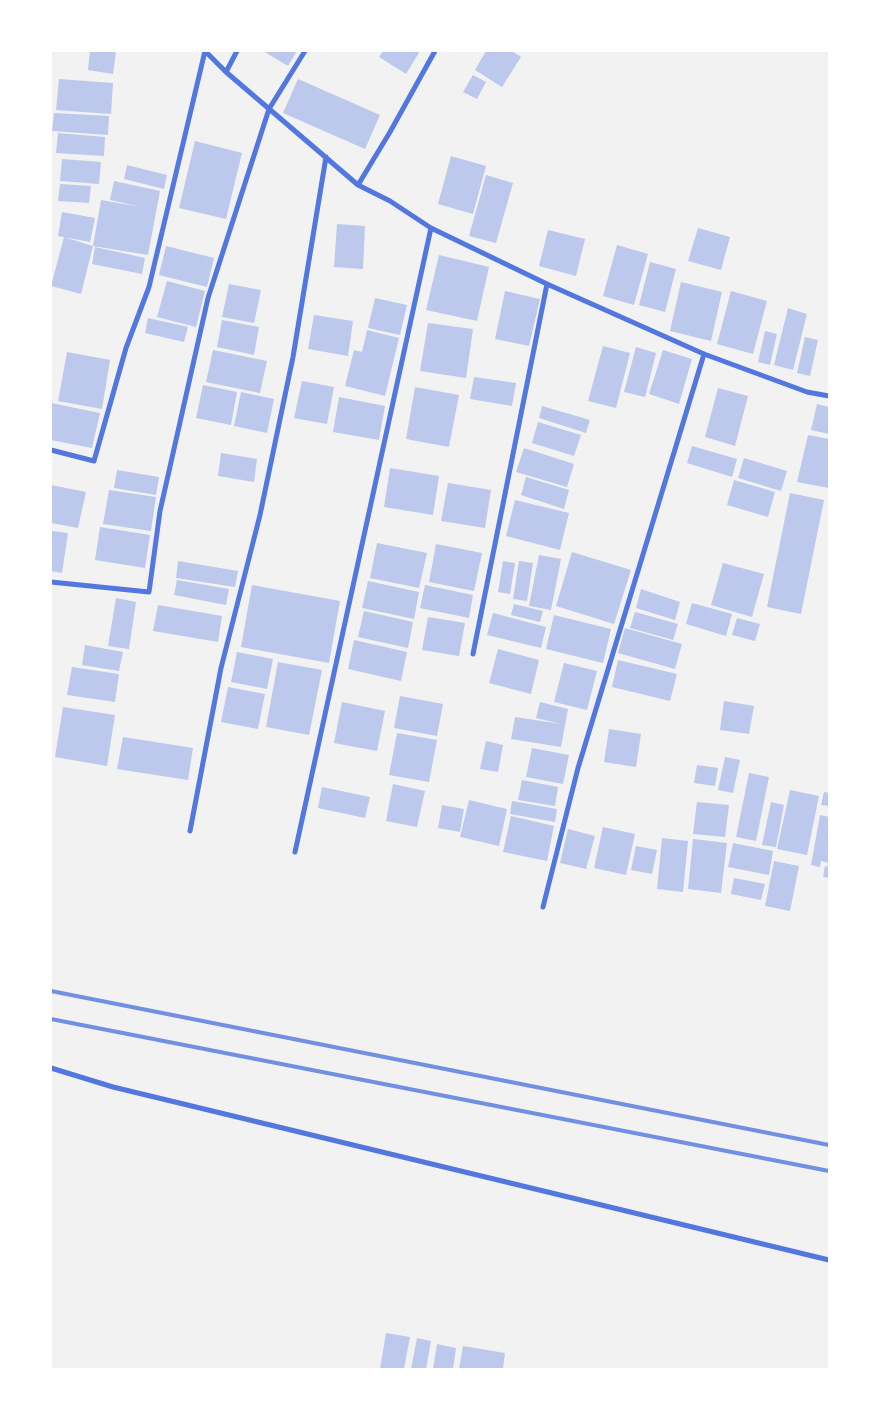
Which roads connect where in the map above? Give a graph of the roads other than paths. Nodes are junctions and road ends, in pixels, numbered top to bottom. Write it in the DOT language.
graph roads {
  1 [pos="205,51"];
  2 [pos="237,51"];
  3 [pos="305,51"];
  4 [pos="435,51"];
  5 [pos="226,72"];
  6 [pos="269,109"];
  7 [pos="326,157"];
  8 [pos="358,185"];
  9 [pos="431,228"];
  10 [pos="547,284"];
  11 [pos="704,354"];
  12 [pos="829,396"];
  13 [pos="51,450"];
  14 [pos="51,582"];
  15 [pos="472,654"];
  16 [pos="190,831"];
  17 [pos="295,852"];
  18 [pos="542,907"];
  19 [pos="51,1068"];
  20 [pos="829,1260"];
  1 -- 5 [label="street"];
  1 -- 13 [label="street"];
  2 -- 5 [label="street"];
  3 -- 6 [label="street"];
  4 -- 8 [label="street"];
  5 -- 6 [label="street"];
  6 -- 7 [label="street"];
  6 -- 14 [label="street"];
  7 -- 8 [label="street"];
  7 -- 16 [label="street"];
  8 -- 9 [label="street"];
  9 -- 10 [label="street"];
  9 -- 17 [label="street"];
  10 -- 11 [label="street"];
  10 -- 15 [label="street"];
  11 -- 12 [label="street"];
  11 -- 18 [label="street"];
  19 -- 20 [label="street"];
}
